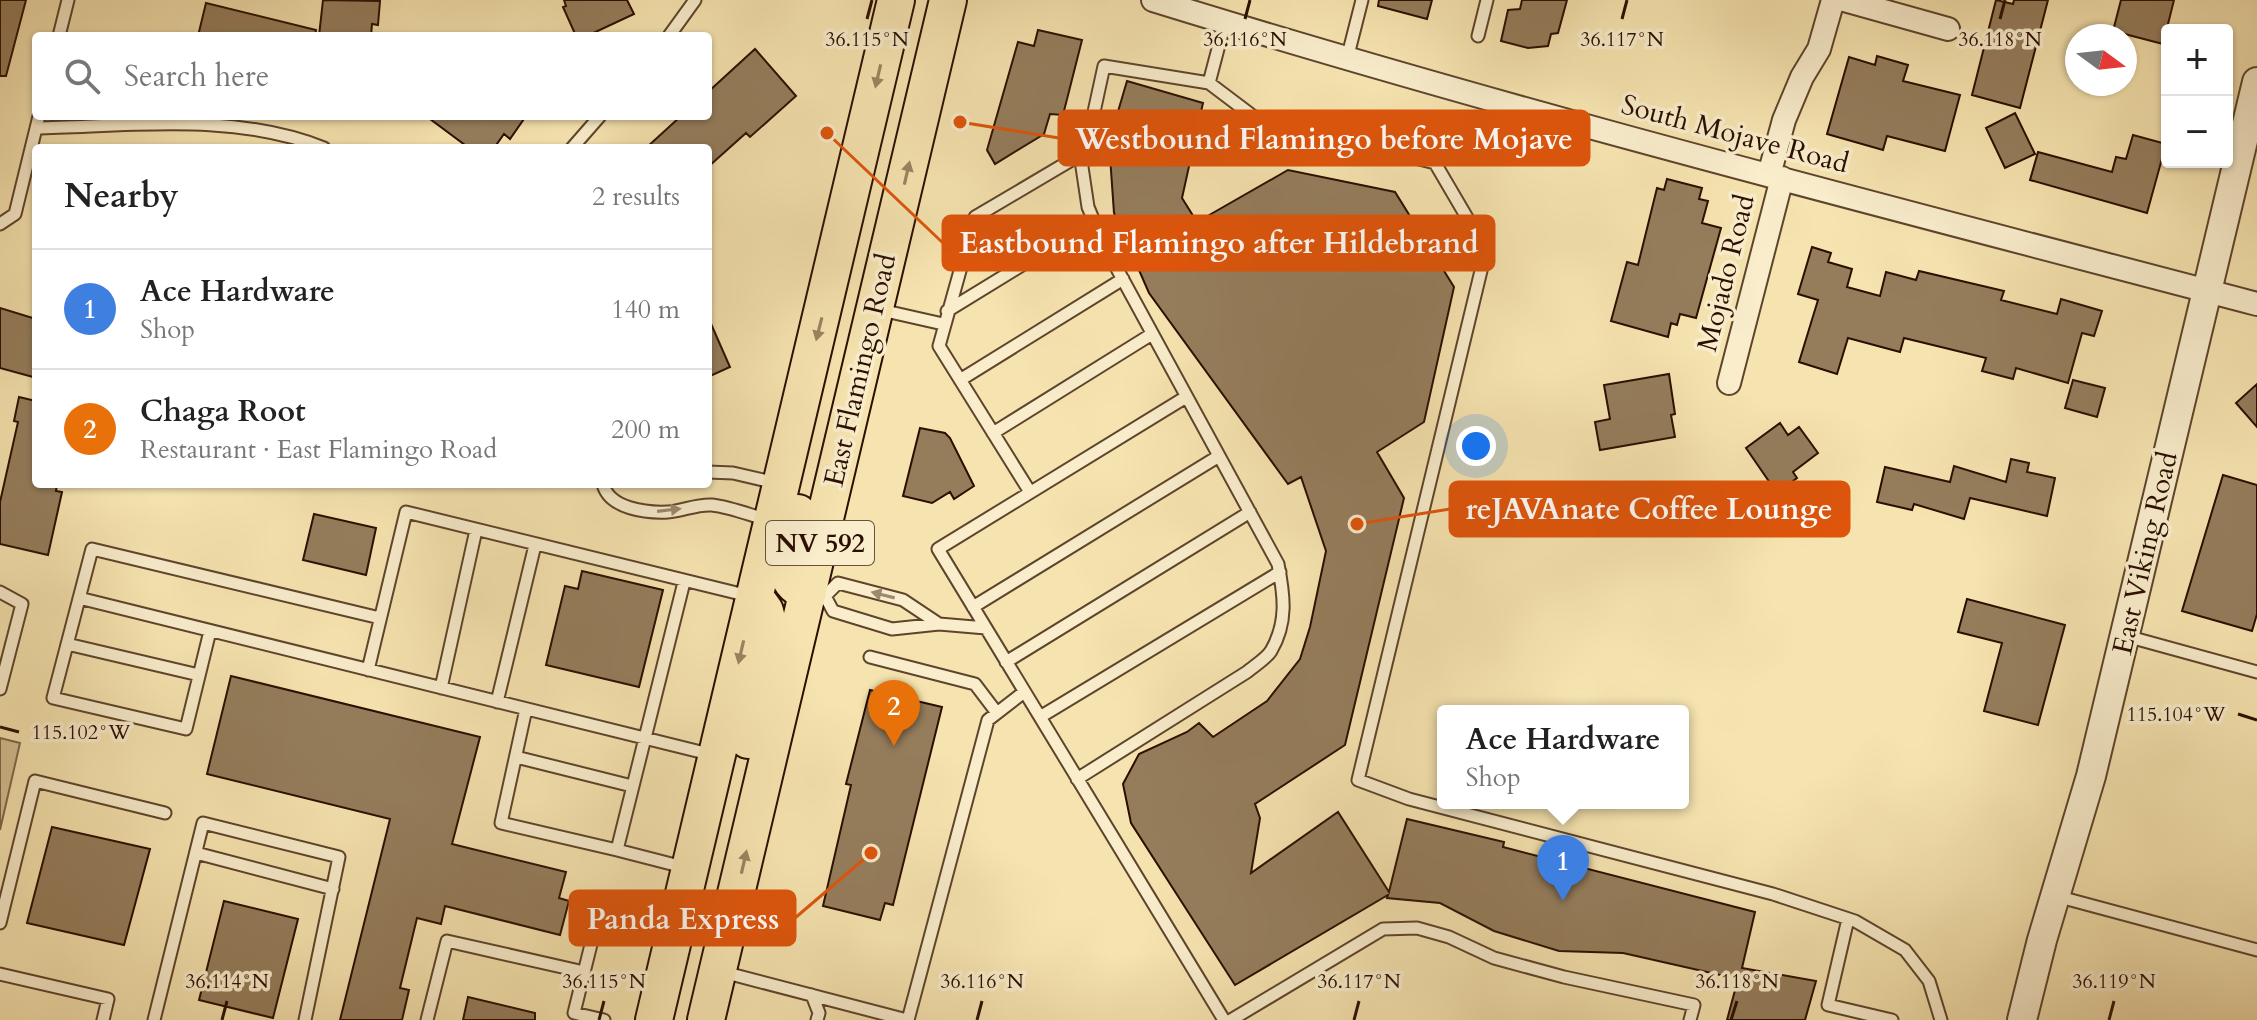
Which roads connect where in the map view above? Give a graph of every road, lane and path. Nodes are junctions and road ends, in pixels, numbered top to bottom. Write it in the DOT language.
graph roads {
  1 [pos="68,0"];
  2 [pos="695,0"];
  3 [pos="896,0"];
  4 [pos="917,0"];
  5 [pos="948,0"];
  6 [pos="1153,0"];
  7 [pos="1362,0"];
  8 [pos="1487,0"];
  9 [pos="1833,0"];
  10 [pos="1844,0"];
  11 [pos="1225,22"];
  12 [pos="1948,29"];
  13 [pos="60,32"];
  14 [pos="672,32"];
  15 [pos="1478,36"];
  16 [pos="1347,59"];
  17 [pos="2257,82"];
  18 [pos="1209,83"];
  19 [pos="923,105"];
  20 [pos="596,120"];
  21 [pos="38,122"];
  22 [pos="295,143"];
  23 [pos="32,144"];
  24 [pos="576,144"];
  25 [pos="32,146"];
  26 [pos="1085,152"];
  27 [pos="1775,176"];
  28 [pos="1094,221"];
  29 [pos="0,224"];
  30 [pos="1123,279"];
  31 [pos="2207,291"];
  32 [pos="2257,304"];
  33 [pos="875,308"];
  34 [pos="947,311"];
  35 [pos="943,324"];
  36 [pos="1152,334"];
  37 [pos="960,380"];
  38 [pos="1729,383"];
  39 [pos="1186,397"];
  40 [pos="993,433"];
  41 [pos="792,437"];
  42 [pos="1219,456"];
  43 [pos="712,472"];
  44 [pos="780,484"];
  45 [pos="604,488"];
  46 [pos="1030,492"];
  47 [pos="1250,512"];
  48 [pos="771,521"];
  49 [pos="476,530"];
  50 [pos="535,545"];
  51 [pos="1280,572"];
  52 [pos="684,582"];
  53 [pos="0,592"];
  54 [pos="817,594"];
  55 [pos="754,597"];
  56 [pos="79,598"];
  57 [pos="973,607"];
  58 [pos="380,618"];
  59 [pos="939,624"];
  60 [pos="986,628"];
  61 [pos="210,631"];
  62 [pos="2125,636"];
  63 [pos="67,644"];
  64 [pos="870,657"];
  65 [pos="1006,662"];
  66 [pos="368,670"];
  67 [pos="2257,672"];
  68 [pos="199,675"];
  69 [pos="441,688"];
  70 [pos="0,689"];
  71 [pos="1024,692"];
  72 [pos="497,702"];
  73 [pos="526,709"];
  74 [pos="997,713"];
  75 [pos="1040,717"];
  76 [pos="643,738"];
  77 [pos="717,756"];
  78 [pos="516,757"];
  79 [pos="764,777"];
  80 [pos="1077,779"];
  81 [pos="632,786"];
  82 [pos="1437,806"];
  83 [pos="1447,809"];
  84 [pos="165,813"];
  85 [pos="617,850"];
  86 [pos="196,853"];
  87 [pos="690,869"];
  88 [pos="333,889"];
  89 [pos="2055,895"];
  90 [pos="601,904"];
  91 [pos="1848,919"];
  92 [pos="0,923"];
  93 [pos="2257,950"];
  94 [pos="718,971"];
  95 [pos="584,972"];
  96 [pos="0,974"];
  97 [pos="812,995"];
  98 [pos="597,1019"];
  99 [pos="103,1020"];
  100 [pos="154,1020"];
  101 [pos="305,1020"];
  102 [pos="427,1020"];
  103 [pos="654,1020"];
  104 [pos="706,1020"];
  105 [pos="817,1020"];
  106 [pos="908,1020"];
  107 [pos="1224,1020"];
  108 [pos="1231,1020"];
  109 [pos="1690,1020"];
  110 [pos="1892,1020"];
  111 [pos="1941,1020"];
  112 [pos="2022,1020"];
  1 -- 13 [label="lane"];
  2 -- 14 [label="lane"];
  3 -- 41 [label="main road, East Flamingo Road / NV 592, one-way"];
  4 -- 19 [label="main road"];
  5 -- 19 [label="main road, East Flamingo Road / NV 592"];
  6 -- 11 [label="street, South Mojave Road"];
  7 -- 16 [label="lane"];
  8 -- 15 [label="lane"];
  9 -- 27 [label="street, Mojado Road"];
  10 -- 12 [label="street"];
  11 -- 16 [label="street, South Mojave Road"];
  11 -- 18 [label="lane"];
  16 -- 27 [label="street, South Mojave Road"];
  17 -- 31 [label="street, East Viking Road"];
  18 -- 26 [label="lane"];
  18 -- 82 [label="lane"];
  33 -- 19 [label="main road, East Flamingo Road / NV 592, one-way"];
  20 -- 24 [label="lane"];
  21 -- 22 [label="lane"];
  21 -- 23 [label="lane"];
  25 -- 29 [label="lane"];
  26 -- 28 [label="lane"];
  26 -- 34 [label="lane"];
  27 -- 31 [label="street, South Mojave Road"];
  27 -- 38 [label="street, Mojado Road"];
  28 -- 30 [label="lane"];
  28 -- 34 [label="lane"];
  30 -- 36 [label="lane"];
  30 -- 37 [label="lane"];
  31 -- 32 [label="street, South Mojave Road"];
  31 -- 62 [label="street, East Viking Road"];
  33 -- 35 [label="lane"];
  33 -- 54 [label="main road, East Flamingo Road / NV 592"];
  34 -- 35 [label="lane"];
  35 -- 37 [label="lane"];
  36 -- 39 [label="lane"];
  36 -- 40 [label="lane"];
  37 -- 40 [label="lane"];
  39 -- 42 [label="lane"];
  39 -- 46 [label="lane"];
  40 -- 46 [label="lane"];
  41 -- 44 [label="main road, East Flamingo Road / NV 592"];
  41 -- 54 [label="main road"];
  42 -- 47 [label="lane"];
  42 -- 57 [label="lane"];
  43 -- 44 [label="lane"];
  44 -- 48 [label="main road, East Flamingo Road / NV 592"];
  45 -- 48 [label="lane, one-way"];
  46 -- 57 [label="lane"];
  47 -- 51 [label="lane"];
  47 -- 65 [label="lane"];
  48 -- 55 [label="main road, East Flamingo Road / NV 592"];
  49 -- 50 [label="lane"];
  49 -- 58 [label="lane"];
  49 -- 69 [label="lane"];
  50 -- 52 [label="lane"];
  50 -- 72 [label="lane"];
  51 -- 75 [label="lane"];
  51 -- 80 [label="lane"];
  52 -- 55 [label="lane"];
  52 -- 76 [label="lane"];
  53 -- 70 [label="lane"];
  54 -- 59 [label="lane"];
  59 -- 54 [label="lane, one-way"];
  54 -- 79 [label="main road, East Flamingo Road / NV 592"];
  55 -- 77 [label="main road, East Flamingo Road / NV 592, one-way"];
  55 -- 79 [label="main road"];
  56 -- 58 [label="lane"];
  56 -- 61 [label="lane"];
  56 -- 63 [label="lane"];
  57 -- 60 [label="lane"];
  58 -- 66 [label="lane"];
  59 -- 60 [label="lane"];
  60 -- 65 [label="lane"];
  61 -- 66 [label="lane"];
  61 -- 68 [label="lane"];
  62 -- 67 [label="lane"];
  62 -- 89 [label="street, East Viking Road"];
  63 -- 68 [label="lane"];
  63 -- 68 [label="lane"];
  64 -- 74 [label="lane"];
  65 -- 71 [label="lane"];
  66 -- 69 [label="lane"];
  69 -- 72 [label="lane"];
  71 -- 74 [label="lane"];
  71 -- 75 [label="lane"];
  72 -- 73 [label="lane"];
  73 -- 76 [label="lane"];
  73 -- 78 [label="lane"];
  74 -- 106 [label="lane"];
  75 -- 80 [label="lane"];
  76 -- 77 [label="lane"];
  76 -- 81 [label="lane"];
  77 -- 87 [label="main road, East Flamingo Road / NV 592"];
  78 -- 81 [label="lane"];
  78 -- 85 [label="lane"];
  94 -- 79 [label="main road, East Flamingo Road / NV 592, one-way"];
  80 -- 107 [label="lane"];
  81 -- 85 [label="lane"];
  83 -- 91 [label="lane"];
  84 -- 92 [label="lane"];
  85 -- 87 [label="lane"];
  86 -- 88 [label="lane"];
  86 -- 88 [label="lane"];
  86 -- 100 [label="lane"];
  87 -- 103 [label="main road, East Flamingo Road / NV 592"];
  88 -- 101 [label="lane"];
  89 -- 93 [label="lane"];
  89 -- 112 [label="street, East Viking Road"];
  90 -- 95 [label="lane"];
  91 -- 110 [label="lane"];
  91 -- 111 [label="lane"];
  94 -- 97 [label="lane"];
  94 -- 104 [label="main road, East Flamingo Road / NV 592"];
  95 -- 98 [label="lane"];
  95 -- 102 [label="lane"];
  96 -- 99 [label="lane"];
  97 -- 105 [label="lane"];
  97 -- 106 [label="lane"];
  108 -- 109 [label="lane"];
}
